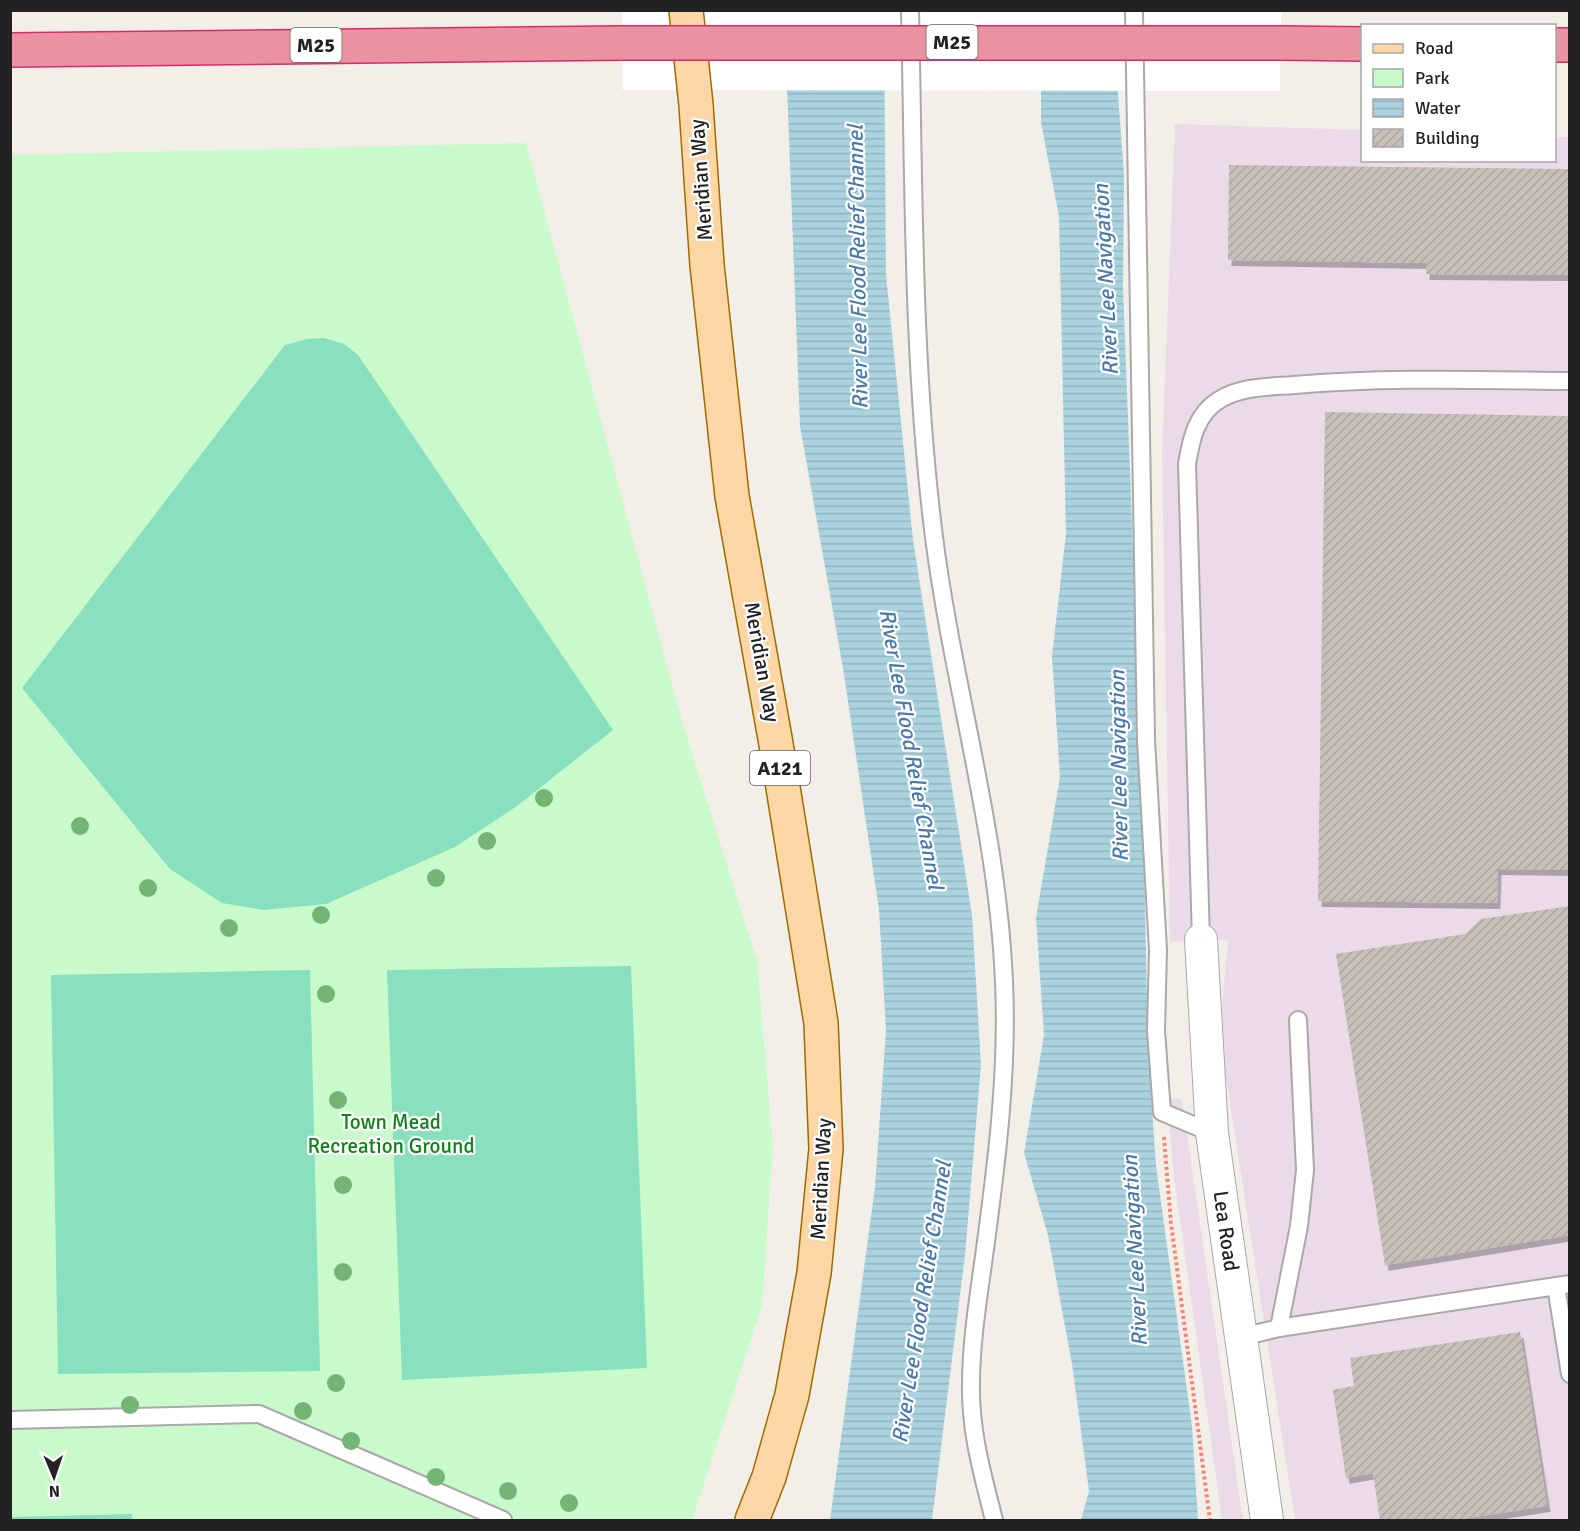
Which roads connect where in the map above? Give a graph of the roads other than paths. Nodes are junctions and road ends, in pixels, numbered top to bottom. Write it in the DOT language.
graph roads {
  1 [pos="686,10"];
  2 [pos="910,10"];
  3 [pos="1134,10"];
  4 [pos="1361,44"];
  5 [pos="10,50"];
  6 [pos="1569,381"];
  7 [pos="1201,940"];
  8 [pos="1298,1020"];
  9 [pos="1212,1133"];
  10 [pos="1563,1285"];
  11 [pos="1279,1328"];
  12 [pos="1240,1337"];
  13 [pos="1569,1374"];
  14 [pos="10,1420"];
  15 [pos="503,1521"];
  16 [pos="752,1521"];
  17 [pos="994,1521"];
  18 [pos="1267,1521"];
  1 -- 16 [label="main road, Meridian Way / A121"];
  2 -- 17 [label="lane"];
  3 -- 9 [label="lane"];
  4 -- 5 [label="highway, M25, bridge"];
  6 -- 7 [label="lane"];
  7 -- 9 [label="street, Lea Road"];
  8 -- 11 [label="lane"];
  9 -- 12 [label="street, Lea Road"];
  10 -- 11 [label="lane"];
  10 -- 13 [label="lane"];
  11 -- 12 [label="lane"];
  12 -- 18 [label="street, Lea Road"];
  14 -- 15 [label="lane"];
}
